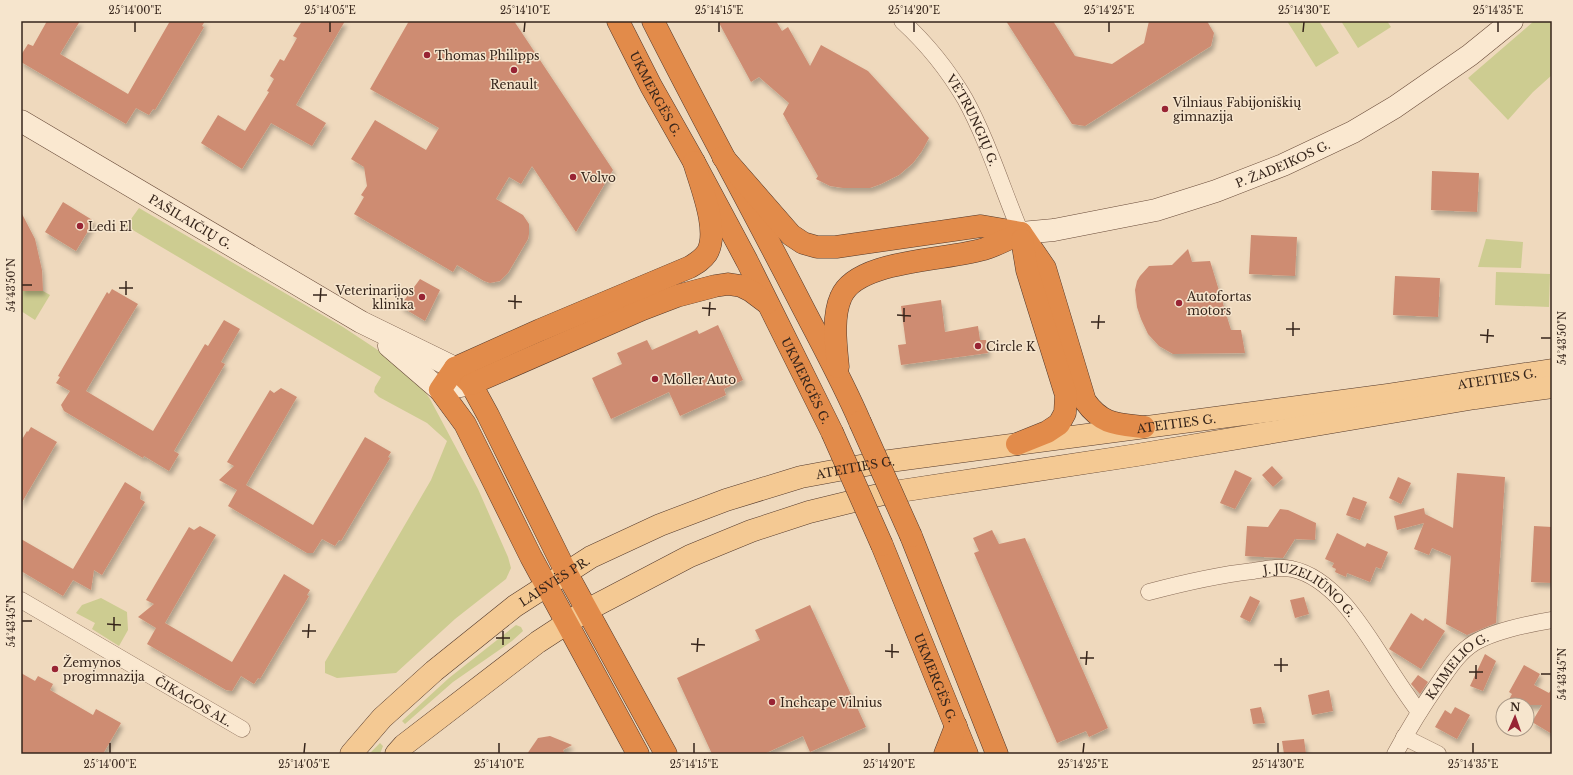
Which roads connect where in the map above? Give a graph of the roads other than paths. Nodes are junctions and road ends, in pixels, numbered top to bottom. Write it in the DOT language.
graph roads {
  1 [pos="618,21"];
  2 [pos="653,21"];
  3 [pos="902,21"];
  4 [pos="1512,21"];
  5 [pos="21,121"];
  6 [pos="723,157"];
  7 [pos="694,162"];
  8 [pos="1021,233"];
  9 [pos="770,305"];
  10 [pos="361,322"];
  11 [pos="455,368"];
  12 [pos="1552,370"];
  13 [pos="838,376"];
  14 [pos="471,384"];
  15 [pos="1552,388"];
  16 [pos="440,390"];
  17 [pos="1144,427"];
  18 [pos="1017,444"];
  19 [pos="801,477"];
  20 [pos="566,572"];
  21 [pos="546,585"];
  22 [pos="1149,592"];
  23 [pos="21,600"];
  24 [pos="587,610"];
  25 [pos="1552,620"];
  26 [pos="566,623"];
  27 [pos="1419,712"];
  28 [pos="956,726"];
  29 [pos="242,730"];
  30 [pos="1404,737"];
  31 [pos="351,754"];
  32 [pos="396,754"];
  33 [pos="638,754"];
  34 [pos="666,754"];
  35 [pos="945,754"];
  36 [pos="967,754"];
  37 [pos="997,754"];
  38 [pos="1395,754"];
  39 [pos="1438,754"];
  1 -- 7 [label="highway, UKMERGĖS G."];
  2 -- 6 [label="highway"];
  3 -- 8 [label="street, VĖTRUNGIŲ G."];
  4 -- 8 [label="street, P. ŽADEIKOS G."];
  5 -- 10 [label="street, PAŠILAIČIŲ G."];
  6 -- 8 [label="highway"];
  6 -- 13 [label="highway"];
  7 -- 9 [label="highway, UKMERGĖS G."];
  7 -- 11 [label="highway"];
  8 -- 13 [label="highway"];
  8 -- 17 [label="highway"];
  8 -- 18 [label="highway"];
  9 -- 14 [label="highway"];
  9 -- 28 [label="highway, UKMERGĖS G., bridge"];
  10 -- 11 [label="street, PAŠILAIČIŲ G."];
  10 -- 16 [label="street, PAŠILAIČIŲ G."];
  11 -- 14 [label="highway"];
  11 -- 16 [label="highway"];
  12 -- 17 [label="main road, ATEITIES G."];
  13 -- 37 [label="highway, bridge"];
  14 -- 16 [label="street"];
  14 -- 20 [label="highway"];
  15 -- 24 [label="main road, ATEITIES G."];
  16 -- 21 [label="highway"];
  17 -- 18 [label="main road, ATEITIES G."];
  18 -- 19 [label="main road, ATEITIES G."];
  19 -- 20 [label="main road, LAISVĖS PR."];
  20 -- 21 [label="main road, LAISVĖS PR."];
  20 -- 24 [label="highway"];
  21 -- 26 [label="highway"];
  21 -- 31 [label="main road, LAISVĖS PR."];
  22 -- 27 [label="street, J. JUZELIŪNO G."];
  23 -- 29 [label="street, ČIKAGOS AL."];
  24 -- 26 [label="main road"];
  24 -- 34 [label="highway"];
  25 -- 27 [label="street, KAIMELIO G."];
  26 -- 32 [label="main road"];
  26 -- 33 [label="highway"];
  27 -- 30 [label="street, KAIMELIO G."];
  28 -- 35 [label="highway"];
  28 -- 36 [label="highway, UKMERGĖS G."];
  30 -- 38 [label="street, KAIMELIO G."];
  30 -- 39 [label="street"];
}
